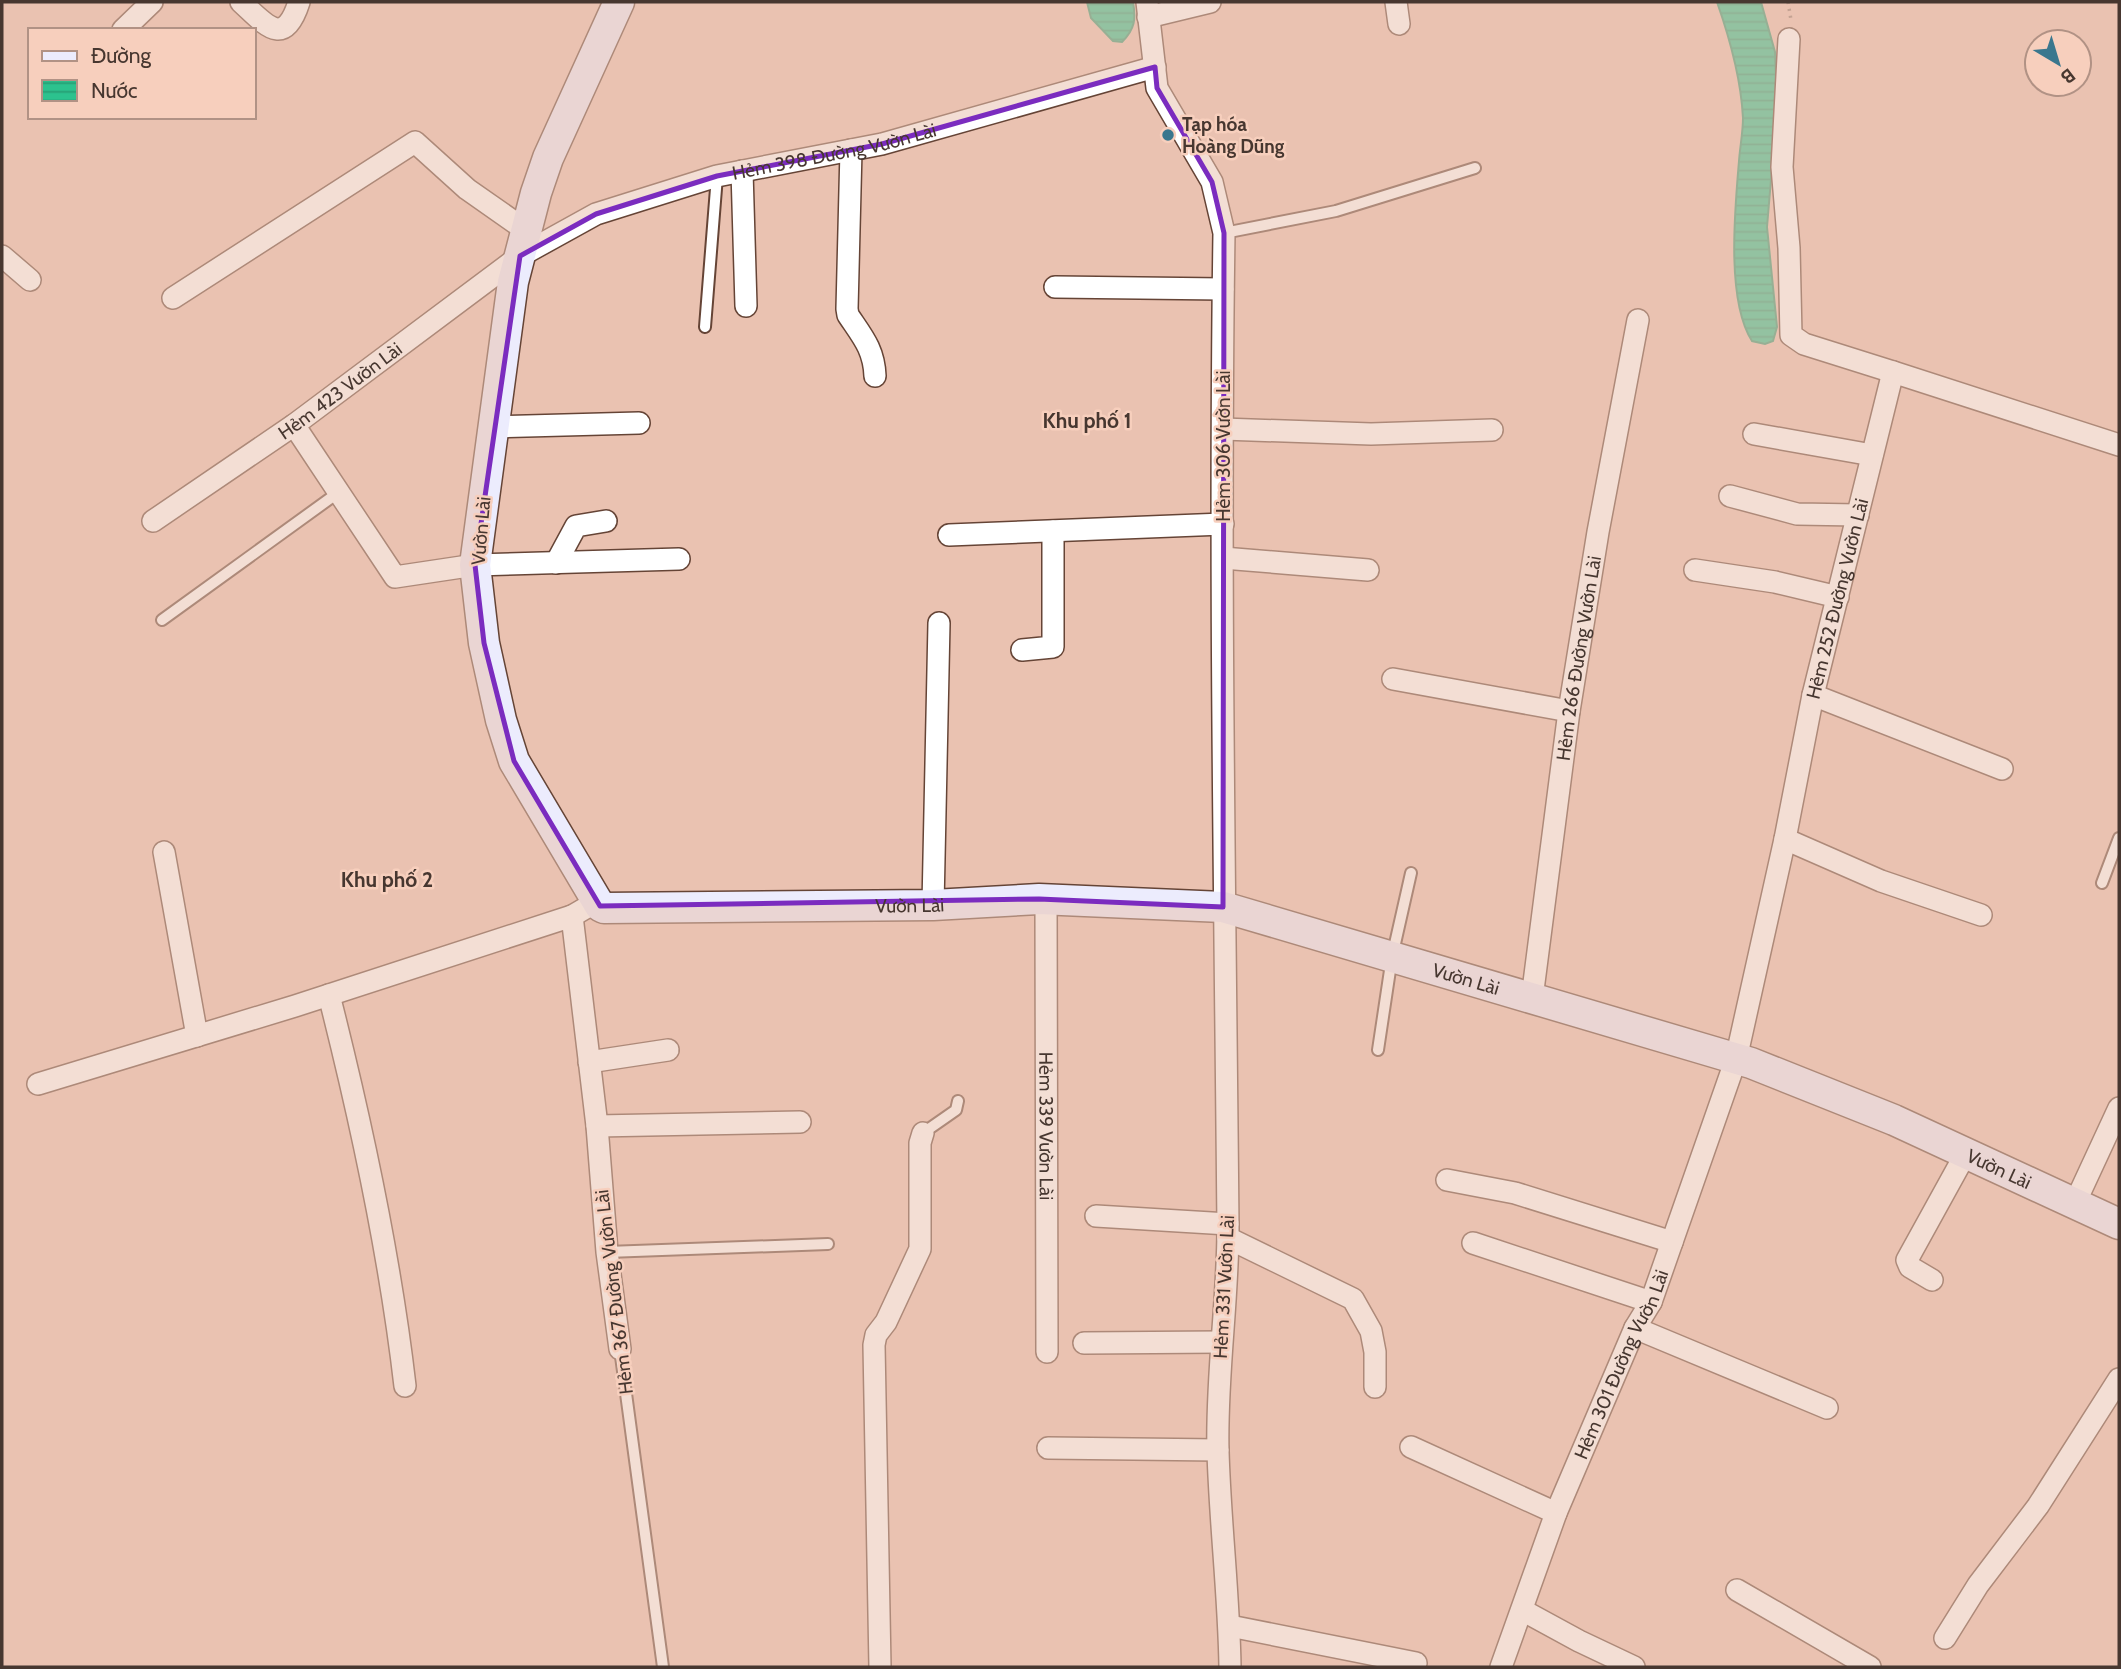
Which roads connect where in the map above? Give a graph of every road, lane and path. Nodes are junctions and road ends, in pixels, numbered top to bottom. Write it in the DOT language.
graph roads {
  1 [pos="152,2"];
  2 [pos="241,2"];
  3 [pos="299,2"];
  4 [pos="619,2"];
  5 [pos="1210,2"];
  6 [pos="1396,2"];
  7 [pos="1147,9"];
  8 [pos="1399,24"];
  9 [pos="125,28"];
  10 [pos="1789,39"];
  11 [pos="1155,67"];
  12 [pos="851,150"];
  13 [pos="1475,168"];
  14 [pos="742,171"];
  15 [pos="717,176"];
  16 [pos="1224,233"];
  17 [pos="524,244"];
  18 [pos="2,256"];
  19 [pos="30,280"];
  20 [pos="1055,286"];
  21 [pos="1223,289"];
  22 [pos="173,298"];
  23 [pos="746,306"];
  24 [pos="1637,320"];
  25 [pos="705,327"];
  26 [pos="1893,372"];
  27 [pos="875,376"];
  28 [pos="639,423"];
  29 [pos="294,425"];
  30 [pos="494,427"];
  31 [pos="1223,429"];
  32 [pos="1492,430"];
  33 [pos="1754,434"];
  34 [pos="2119,445"];
  35 [pos="1872,455"];
  36 [pos="339,492"];
  37 [pos="1730,496"];
  38 [pos="1858,515"];
  39 [pos="606,520"];
  40 [pos="153,521"];
  41 [pos="1223,524"];
  42 [pos="1053,531"];
  43 [pos="950,535"];
  44 [pos="1223,558"];
  45 [pos="679,559"];
  46 [pos="556,563"];
  47 [pos="475,565"];
  48 [pos="1368,570"];
  49 [pos="1695,570"];
  50 [pos="1838,597"];
  51 [pos="162,620"];
  52 [pos="939,623"];
  53 [pos="1022,650"];
  54 [pos="1393,679"];
  55 [pos="1813,695"];
  56 [pos="1569,711"];
  57 [pos="2002,769"];
  58 [pos="2119,838"];
  59 [pos="1784,839"];
  60 [pos="164,852"];
  61 [pos="1411,873"];
  62 [pos="2102,883"];
  63 [pos="1046,900"];
  64 [pos="933,905"];
  65 [pos="1223,907"];
  66 [pos="584,909"];
  67 [pos="1981,915"];
  68 [pos="1392,957"];
  69 [pos="329,995"];
  70 [pos="1532,999"];
  71 [pos="195,1029"];
  72 [pos="1378,1050"];
  73 [pos="668,1051"];
  74 [pos="1736,1059"];
  75 [pos="589,1062"];
  76 [pos="38,1084"];
  77 [pos="958,1101"];
  78 [pos="2119,1108"];
  79 [pos="800,1122"];
  80 [pos="597,1126"];
  81 [pos="923,1133"];
  82 [pos="1966,1153"];
  83 [pos="1447,1181"];
  84 [pos="2075,1203"];
  85 [pos="1096,1216"];
  86 [pos="2119,1224"];
  87 [pos="1228,1231"];
  88 [pos="1672,1242"];
  89 [pos="1473,1243"];
  90 [pos="828,1244"];
  91 [pos="607,1252"];
  92 [pos="1932,1280"];
  93 [pos="1651,1301"];
  94 [pos="1635,1328"];
  95 [pos="1221,1342"];
  96 [pos="1084,1343"];
  97 [pos="620,1349"];
  98 [pos="1047,1352"];
  99 [pos="2119,1379"];
  100 [pos="405,1386"];
  101 [pos="1375,1387"];
  102 [pos="1827,1408"];
  103 [pos="1411,1447"];
  104 [pos="1048,1448"];
  105 [pos="1218,1450"];
  106 [pos="1556,1513"];
  107 [pos="1737,1590"];
  108 [pos="1522,1610"];
  109 [pos="1230,1626"];
  110 [pos="1945,1638"];
  111 [pos="1416,1663"];
  112 [pos="663,1667"];
  113 [pos="880,1667"];
  114 [pos="1230,1667"];
  115 [pos="1501,1667"];
  116 [pos="1634,1667"];
  117 [pos="1870,1667"];
  1 -- 9 [label="street"];
  2 -- 3 [label="street"];
  4 -- 17 [label="main road, Vườn Lài"];
  5 -- 7 [label="street"];
  6 -- 8 [label="street"];
  7 -- 11 [label="street, Hẻm 306 Vườn Lài"];
  10 -- 26 [label="street"];
  11 -- 12 [label="street, Hẻm 398 Đường Vườn Lài"];
  11 -- 16 [label="street, Hẻm 306 Vườn Lài"];
  12 -- 14 [label="street, Hẻm 398 Đường Vườn Lài"];
  12 -- 27 [label="street"];
  13 -- 16 [label="lane"];
  14 -- 15 [label="street, Hẻm 398 Đường Vườn Lài"];
  14 -- 23 [label="street"];
  15 -- 17 [label="street, Hẻm 398 Đường Vườn Lài"];
  15 -- 25 [label="lane"];
  16 -- 21 [label="street, Hẻm 306 Vườn Lài"];
  17 -- 22 [label="street"];
  17 -- 29 [label="street, Hẻm 423 Vườn Lài"];
  17 -- 30 [label="main road, Vườn Lài"];
  18 -- 19 [label="street"];
  20 -- 21 [label="street"];
  21 -- 31 [label="street, Hẻm 306 Vườn Lài"];
  24 -- 56 [label="street, Hẻm 266 Đường Vườn Lài"];
  26 -- 34 [label="street"];
  26 -- 35 [label="street, Hẻm 252 Đường Vườn Lài"];
  28 -- 30 [label="street"];
  29 -- 36 [label="street"];
  29 -- 40 [label="street, Hẻm 423 Vườn Lài"];
  30 -- 47 [label="main road, Vườn Lài"];
  31 -- 32 [label="street"];
  31 -- 41 [label="street, Hẻm 306 Vườn Lài"];
  33 -- 35 [label="street"];
  35 -- 38 [label="street, Hẻm 252 Đường Vườn Lài"];
  36 -- 47 [label="street"];
  36 -- 51 [label="lane"];
  37 -- 38 [label="street"];
  38 -- 50 [label="street, Hẻm 252 Đường Vườn Lài"];
  39 -- 46 [label="street"];
  41 -- 42 [label="street"];
  41 -- 44 [label="street, Hẻm 306 Vườn Lài"];
  42 -- 43 [label="street"];
  42 -- 53 [label="street"];
  44 -- 48 [label="street"];
  44 -- 65 [label="street, Hẻm 306 Vườn Lài"];
  45 -- 46 [label="street"];
  46 -- 47 [label="street"];
  47 -- 66 [label="main road, Vườn Lài"];
  49 -- 50 [label="street"];
  50 -- 55 [label="street, Hẻm 252 Đường Vườn Lài"];
  52 -- 64 [label="street"];
  54 -- 56 [label="street"];
  55 -- 57 [label="street"];
  55 -- 59 [label="street, Hẻm 252 Đường Vườn Lài"];
  56 -- 70 [label="street, Hẻm 266 Đường Vườn Lài"];
  58 -- 62 [label="lane"];
  59 -- 67 [label="street"];
  59 -- 74 [label="street, Hẻm 252 Đường Vườn Lài"];
  60 -- 71 [label="street"];
  61 -- 68 [label="lane"];
  63 -- 64 [label="main road, Vườn Lài"];
  63 -- 65 [label="main road, Vườn Lài"];
  63 -- 98 [label="street, Hẻm 339 Vườn Lài"];
  64 -- 66 [label="main road, Vườn Lài"];
  65 -- 68 [label="main road, Vườn Lài"];
  65 -- 87 [label="street, Hẻm 331 Vườn Lài"];
  66 -- 69 [label="street"];
  66 -- 75 [label="street, Hẻm 367 Đường Vườn Lài"];
  68 -- 70 [label="main road, Vườn Lài"];
  68 -- 72 [label="lane"];
  69 -- 71 [label="street"];
  69 -- 100 [label="street"];
  70 -- 74 [label="main road, Vườn Lài"];
  71 -- 76 [label="street"];
  73 -- 75 [label="street"];
  74 -- 82 [label="main road, Vườn Lài"];
  74 -- 88 [label="street, Hẻm 301 Đường Vườn Lài"];
  75 -- 80 [label="street, Hẻm 367 Đường Vườn Lài"];
  77 -- 81 [label="lane"];
  78 -- 84 [label="street"];
  79 -- 80 [label="street"];
  80 -- 91 [label="street, Hẻm 367 Đường Vườn Lài"];
  81 -- 113 [label="street"];
  82 -- 84 [label="main road, Vườn Lài"];
  82 -- 92 [label="street"];
  83 -- 88 [label="street"];
  84 -- 86 [label="main road, Vườn Lài"];
  85 -- 87 [label="street"];
  87 -- 95 [label="street, Hẻm 331 Vườn Lài"];
  87 -- 101 [label="street"];
  88 -- 93 [label="street, Hẻm 301 Đường Vườn Lài"];
  89 -- 93 [label="street"];
  90 -- 91 [label="lane"];
  91 -- 97 [label="street, Hẻm 367 Đường Vườn Lài"];
  93 -- 94 [label="street, Hẻm 301 Đường Vườn Lài"];
  94 -- 102 [label="street"];
  94 -- 106 [label="street, Hẻm 301 Đường Vườn Lài"];
  95 -- 96 [label="street"];
  95 -- 105 [label="street, Hẻm 331 Vườn Lài"];
  97 -- 112 [label="lane, Hẻm 367 Đường Vườn Lài"];
  99 -- 110 [label="street"];
  103 -- 106 [label="street"];
  104 -- 105 [label="street"];
  105 -- 109 [label="street, Hẻm 331 Vườn Lài"];
  106 -- 108 [label="street, Hẻm 301 Đường Vườn Lài"];
  107 -- 117 [label="street"];
  108 -- 115 [label="street, Hẻm 301 Đường Vườn Lài"];
  108 -- 116 [label="street"];
  109 -- 111 [label="street"];
  109 -- 114 [label="street, Hẻm 331 Vườn Lài"];
}
